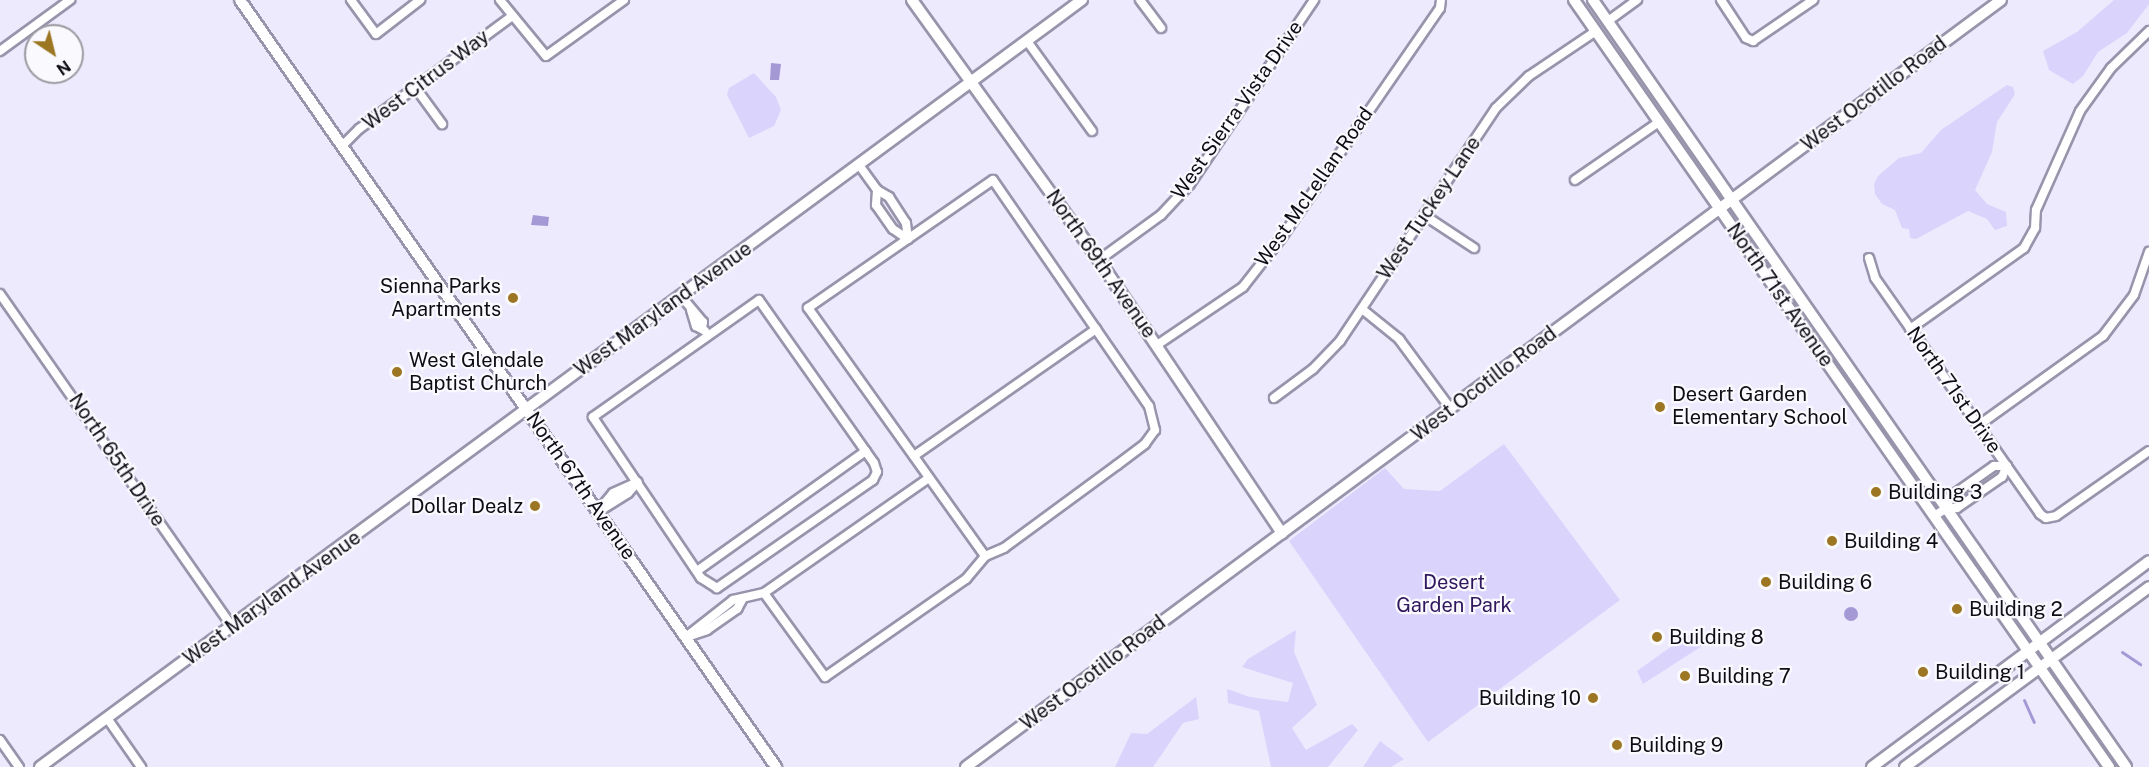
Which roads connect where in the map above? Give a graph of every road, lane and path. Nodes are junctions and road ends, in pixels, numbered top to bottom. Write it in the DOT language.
graph roads {
  1 [pos="70,0"];
  2 [pos="240,0"];
  3 [pos="351,0"];
  4 [pos="420,0"];
  5 [pos="500,0"];
  6 [pos="624,0"];
  7 [pos="912,0"];
  8 [pos="1082,0"];
  9 [pos="1140,0"];
  10 [pos="1314,0"];
  11 [pos="1574,0"];
  12 [pos="1593,0"];
  13 [pos="1637,0"];
  14 [pos="1720,0"];
  15 [pos="1813,0"];
  16 [pos="2001,0"];
  17 [pos="1442,1"];
  18 [pos="512,16"];
  19 [pos="1608,21"];
  20 [pos="1161,28"];
  21 [pos="1596,31"];
  22 [pos="2149,31"];
  23 [pos="1027,41"];
  24 [pos="0,51"];
  25 [pos="970,83"];
  26 [pos="415,87"];
  27 [pos="1659,122"];
  28 [pos="442,124"];
  29 [pos="1092,131"];
  30 [pos="342,146"];
  31 [pos="858,165"];
  32 [pos="1575,180"];
  33 [pos="877,190"];
  34 [pos="1732,200"];
  35 [pos="1720,209"];
  36 [pos="1424,215"];
  37 [pos="908,239"];
  38 [pos="1474,248"];
  39 [pos="2149,252"];
  40 [pos="1869,258"];
  41 [pos="1099,260"];
  42 [pos="0,294"];
  43 [pos="681,296"];
  44 [pos="1362,309"];
  45 [pos="1096,329"];
  46 [pos="1910,329"];
  47 [pos="708,336"];
  48 [pos="1157,345"];
  49 [pos="1274,398"];
  50 [pos="1450,408"];
  51 [pos="528,410"];
  52 [pos="1979,425"];
  53 [pos="866,451"];
  54 [pos="2149,451"];
  55 [pos="914,456"];
  56 [pos="2007,466"];
  57 [pos="929,478"];
  58 [pos="638,482"];
  59 [pos="1947,508"];
  60 [pos="598,511"];
  61 [pos="1934,516"];
  62 [pos="1282,533"];
  63 [pos="985,556"];
  64 [pos="2149,561"];
  65 [pos="696,571"];
  66 [pos="2149,587"];
  67 [pos="764,593"];
  68 [pos="232,627"];
  69 [pos="686,638"];
  70 [pos="2040,643"];
  71 [pos="2029,651"];
  72 [pos="2052,660"];
  73 [pos="2041,668"];
  74 [pos="107,718"];
  75 [pos="0,740"];
  76 [pos="19,767"];
  77 [pos="40,767"];
  78 [pos="141,767"];
  79 [pos="776,767"];
  80 [pos="966,767"];
  81 [pos="1872,767"];
  82 [pos="1905,767"];
  83 [pos="2109,767"];
  84 [pos="2126,767"];
  1 -- 24 [label="street"];
  2 -- 30 [label="street, North 67th Avenue"];
  3 -- 4 [label="street"];
  5 -- 18 [label="street"];
  6 -- 18 [label="street"];
  7 -- 25 [label="street, North 69th Avenue"];
  8 -- 23 [label="street, West Maryland Avenue"];
  9 -- 20 [label="street"];
  10 -- 41 [label="street, West Sierra Vista Drive"];
  11 -- 21 [label="street, North 71st Avenue"];
  12 -- 19 [label="street, North 71st Avenue"];
  13 -- 19 [label="street"];
  14 -- 15 [label="street"];
  16 -- 34 [label="street, West Ocotillo Road"];
  17 -- 48 [label="street, West McLellan Road"];
  18 -- 26 [label="street, West Citrus Way"];
  19 -- 34 [label="street, North 71st Avenue"];
  21 -- 27 [label="street, North 71st Avenue"];
  21 -- 36 [label="street, West Tuckey Lane"];
  22 -- 46 [label="street"];
  23 -- 25 [label="street, West Maryland Avenue"];
  23 -- 29 [label="street"];
  25 -- 31 [label="street, West Maryland Avenue"];
  25 -- 41 [label="street, North 69th Avenue"];
  26 -- 28 [label="street"];
  26 -- 30 [label="street, West Citrus Way"];
  27 -- 32 [label="street"];
  27 -- 35 [label="street, North 71st Avenue"];
  30 -- 51 [label="street, North 67th Avenue"];
  31 -- 33 [label="street"];
  31 -- 43 [label="street, West Maryland Avenue"];
  33 -- 37 [label="street"];
  33 -- 37 [label="street"];
  34 -- 35 [label="street, West Ocotillo Road"];
  34 -- 59 [label="street, North 71st Avenue"];
  35 -- 50 [label="street, West Ocotillo Road"];
  35 -- 61 [label="street, North 71st Avenue"];
  36 -- 38 [label="street"];
  36 -- 44 [label="street, West Tuckey Lane"];
  37 -- 45 [label="street"];
  37 -- 55 [label="street"];
  39 -- 52 [label="street"];
  40 -- 46 [label="street, North 71st Drive"];
  41 -- 48 [label="street, North 69th Avenue"];
  42 -- 68 [label="street, North 65th Drive"];
  43 -- 47 [label="street"];
  43 -- 51 [label="street, West Maryland Avenue"];
  44 -- 49 [label="street, West Tuckey Lane"];
  44 -- 50 [label="street"];
  45 -- 55 [label="street"];
  45 -- 63 [label="street"];
  46 -- 52 [label="street, North 71st Drive"];
  47 -- 53 [label="street"];
  47 -- 58 [label="street"];
  48 -- 62 [label="street, North 69th Avenue"];
  50 -- 62 [label="street, West Ocotillo Road"];
  51 -- 60 [label="street, North 67th Avenue"];
  51 -- 68 [label="street, West Maryland Avenue"];
  52 -- 56 [label="street, North 71st Drive"];
  53 -- 65 [label="street"];
  53 -- 65 [label="street"];
  54 -- 56 [label="street, North 71st Drive"];
  55 -- 57 [label="street"];
  56 -- 59 [label="street"];
  56 -- 59 [label="street"];
  57 -- 63 [label="street"];
  57 -- 67 [label="street"];
  58 -- 60 [label="street"];
  58 -- 65 [label="street"];
  59 -- 61 [label="street"];
  59 -- 70 [label="street, North 71st Avenue"];
  60 -- 69 [label="street, North 67th Avenue"];
  61 -- 71 [label="street, North 71st Avenue"];
  62 -- 80 [label="street, West Ocotillo Road"];
  63 -- 67 [label="street"];
  64 -- 70 [label="street"];
  66 -- 72 [label="street"];
  67 -- 69 [label="street"];
  68 -- 74 [label="street, West Maryland Avenue"];
  69 -- 79 [label="street, North 67th Avenue"];
  70 -- 71 [label="street"];
  70 -- 72 [label="street, North 71st Avenue"];
  71 -- 73 [label="street, North 71st Avenue"];
  71 -- 81 [label="street"];
  72 -- 73 [label="street"];
  72 -- 84 [label="street, North 71st Avenue"];
  73 -- 82 [label="street"];
  73 -- 83 [label="street, North 71st Avenue"];
  74 -- 77 [label="street, West Maryland Avenue"];
  74 -- 78 [label="street"];
  75 -- 76 [label="street"];
}
